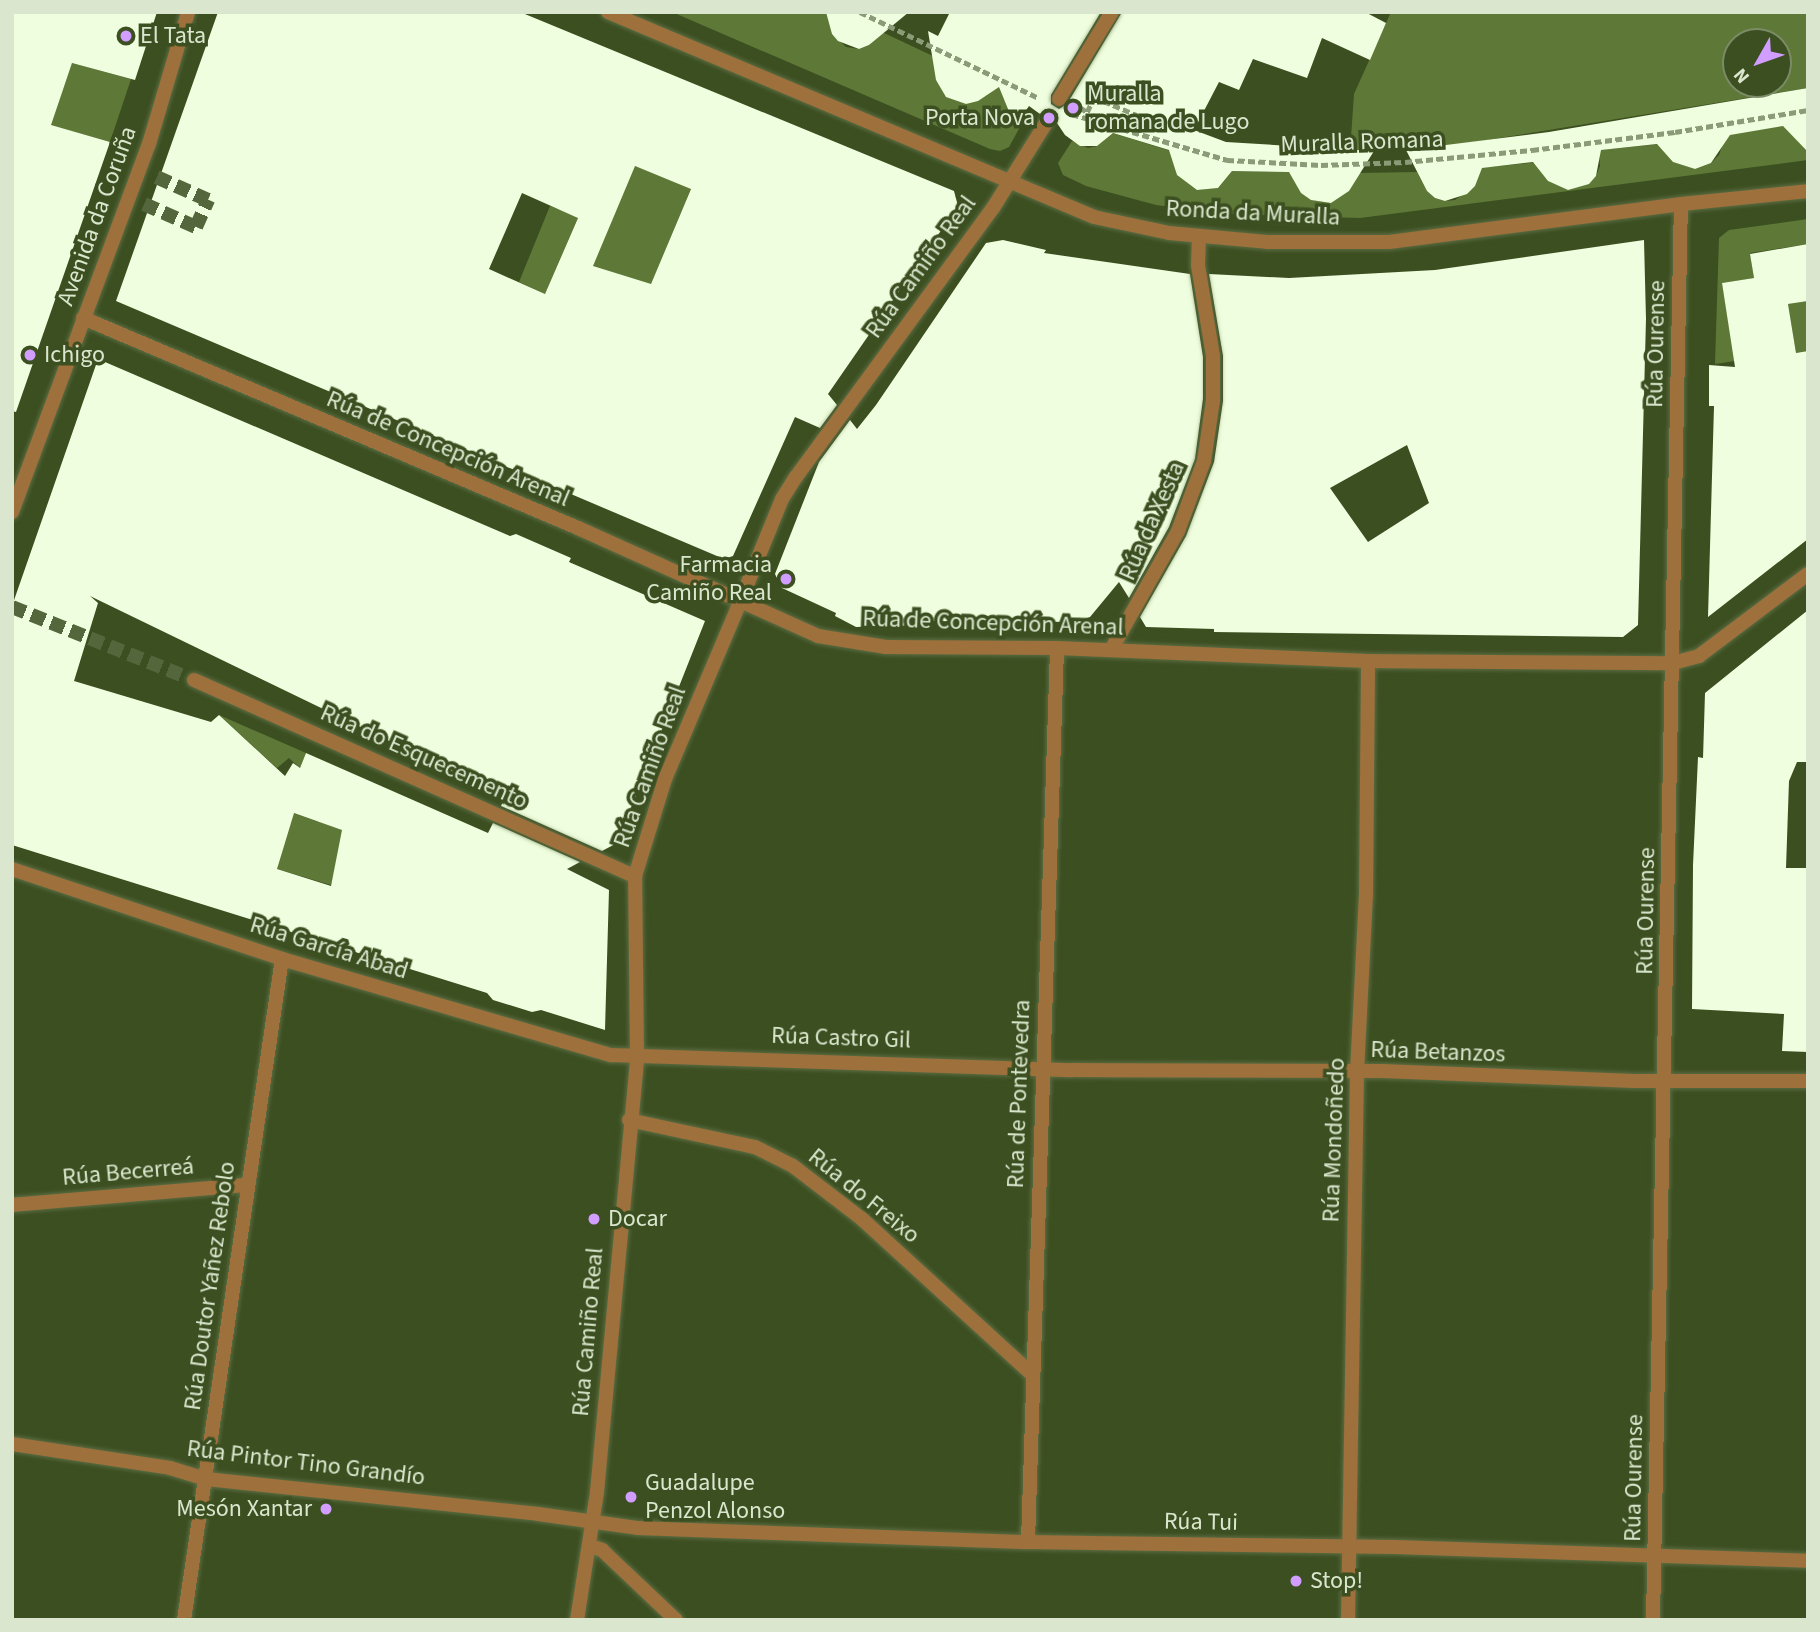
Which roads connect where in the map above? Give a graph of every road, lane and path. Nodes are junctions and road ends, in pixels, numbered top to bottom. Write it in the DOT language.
graph roads {
  1 [pos="188,12"];
  2 [pos="608,12"];
  3 [pos="860,12"];
  4 [pos="1112,12"];
  5 [pos="1056,99"];
  6 [pos="1808,110"];
  7 [pos="1069,112"];
  8 [pos="1049,118"];
  9 [pos="1134,132"];
  10 [pos="1010,184"];
  11 [pos="1808,191"];
  12 [pos="1681,204"];
  13 [pos="1199,237"];
  14 [pos="83,318"];
  15 [pos="12,512"];
  16 [pos="1808,574"];
  17 [pos="740,602"];
  18 [pos="1057,648"];
  19 [pos="1111,650"];
  20 [pos="1368,661"];
  21 [pos="1673,663"];
  22 [pos="194,680"];
  23 [pos="12,869"];
  24 [pos="635,876"];
  25 [pos="282,960"];
  26 [pos="637,1057"];
  27 [pos="1043,1067"];
  28 [pos="1357,1072"];
  29 [pos="1664,1080"];
  30 [pos="1808,1081"];
  31 [pos="629,1120"];
  32 [pos="247,1185"];
  33 [pos="12,1205"];
  34 [pos="1033,1375"];
  35 [pos="12,1444"];
  36 [pos="206,1479"];
  37 [pos="594,1522"];
  38 [pos="1028,1542"];
  39 [pos="590,1546"];
  40 [pos="1348,1546"];
  41 [pos="1656,1558"];
  42 [pos="1808,1561"];
  43 [pos="184,1620"];
  44 [pos="577,1620"];
  45 [pos="676,1620"];
  46 [pos="1348,1620"];
  47 [pos="1653,1620"];
  1 -- 14 [label="street, Avenida da Coruña"];
  2 -- 10 [label="street, Ronda da Muralla"];
  3 -- 5 [label="path"];
  4 -- 5 [label="street"];
  5 -- 9 [label="path"];
  6 -- 9 [label="path, Muralla Romana"];
  7 -- 9 [label="path, Muralla Romana"];
  8 -- 10 [label="street, Rúa Camiño Real"];
  10 -- 13 [label="street, Ronda da Muralla"];
  10 -- 17 [label="street, Rúa Camiño Real"];
  11 -- 12 [label="street, Ronda da Muralla"];
  12 -- 13 [label="street, Ronda da Muralla"];
  12 -- 21 [label="street, Rúa Ourense"];
  13 -- 19 [label="street, Rúa da Xesta"];
  14 -- 15 [label="street, Avenida da Coruña"];
  14 -- 17 [label="street, Rúa de Concepción Arenal"];
  16 -- 21 [label="street"];
  17 -- 18 [label="street, Rúa de Concepción Arenal"];
  17 -- 24 [label="street, Rúa Camiño Real"];
  18 -- 19 [label="street, Rúa de Concepción Arenal"];
  18 -- 27 [label="street, Rúa de Pontevedra"];
  19 -- 20 [label="street, Rúa de Concepción Arenal"];
  20 -- 21 [label="street, Rúa de Concepción Arenal"];
  20 -- 28 [label="street, Rúa Mondoñedo"];
  21 -- 29 [label="street, Rúa Ourense"];
  22 -- 24 [label="street, Rúa do Esquecemento"];
  23 -- 25 [label="street, Rúa García Abad"];
  24 -- 26 [label="street, Rúa Camiño Real"];
  25 -- 26 [label="street, Rúa García Abad"];
  25 -- 32 [label="street, Rúa Doutor Yañez Rebolo"];
  26 -- 27 [label="street, Rúa Castro Gil"];
  26 -- 31 [label="street, Rúa Camiño Real"];
  27 -- 28 [label="street, Rúa Betanzos"];
  27 -- 34 [label="street, Rúa de Pontevedra"];
  28 -- 29 [label="street, Rúa Betanzos"];
  28 -- 40 [label="street, Rúa Mondoñedo"];
  29 -- 30 [label="street, Rúa Betanzos"];
  29 -- 41 [label="street, Rúa Ourense"];
  31 -- 34 [label="street, Rúa do Freixo"];
  31 -- 37 [label="street, Rúa Camiño Real"];
  32 -- 33 [label="street, Rúa Becerreá"];
  32 -- 36 [label="street, Rúa Doutor Yañez Rebolo"];
  34 -- 38 [label="street, Rúa de Pontevedra"];
  35 -- 36 [label="street, Rúa Pintor Tino Grandío"];
  36 -- 37 [label="street, Rúa Pintor Tino Grandío"];
  36 -- 43 [label="street, Rúa Doutor Yañez Rebolo"];
  37 -- 38 [label="street, Rúa Tui"];
  37 -- 39 [label="street, Rúa Camiño Real"];
  38 -- 40 [label="street, Rúa Tui"];
  39 -- 44 [label="street, Rúa Camiño Real"];
  39 -- 45 [label="street"];
  40 -- 41 [label="street, Rúa Tui"];
  40 -- 46 [label="street, Rúa Mondoñedo"];
  41 -- 42 [label="street, Rúa Tui"];
  41 -- 47 [label="street, Rúa Ourense"];
}
